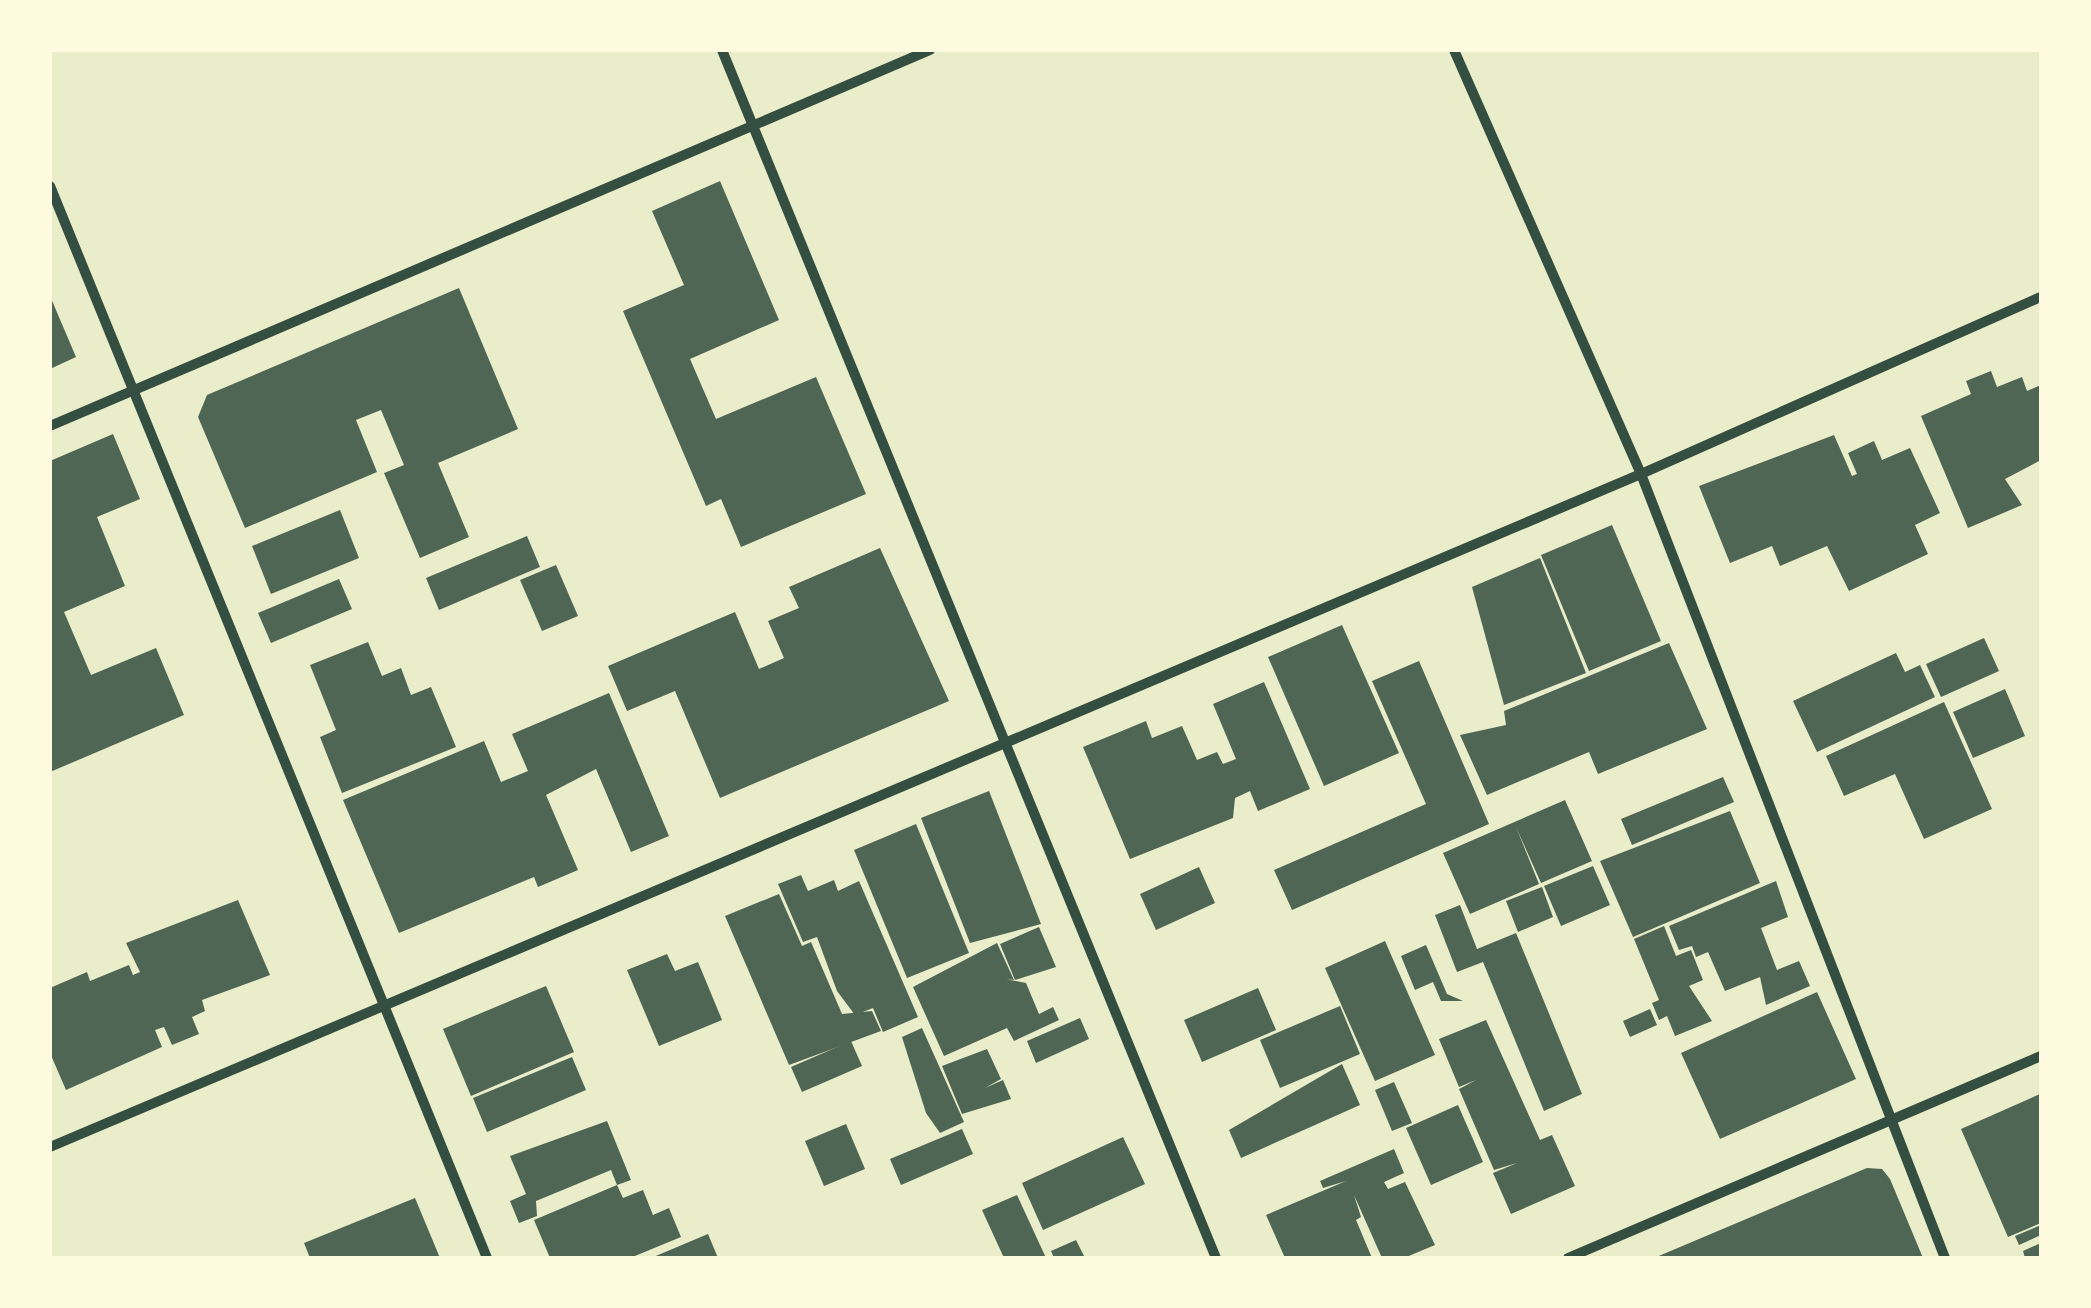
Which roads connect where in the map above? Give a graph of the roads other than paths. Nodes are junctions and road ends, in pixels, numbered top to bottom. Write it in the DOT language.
graph roads {
  1 [pos="722,50"];
  2 [pos="930,50"];
  3 [pos="1454,50"];
  4 [pos="753,125"];
  5 [pos="50,186"];
  6 [pos="2041,297"];
  7 [pos="135,390"];
  8 [pos="50,426"];
  9 [pos="1640,474"];
  10 [pos="1007,741"];
  11 [pos="385,1009"];
  12 [pos="2041,1056"];
  13 [pos="1888,1124"];
  14 [pos="50,1148"];
  15 [pos="487,1258"];
  16 [pos="1216,1258"];
  17 [pos="1568,1258"];
  18 [pos="1944,1258"];
  1 -- 4 [label="street"];
  2 -- 4 [label="street"];
  3 -- 9 [label="street"];
  4 -- 7 [label="street"];
  4 -- 10 [label="street"];
  5 -- 7 [label="street"];
  6 -- 9 [label="street"];
  7 -- 8 [label="street"];
  7 -- 11 [label="street"];
  9 -- 10 [label="street"];
  9 -- 13 [label="street"];
  10 -- 11 [label="street"];
  10 -- 16 [label="street"];
  11 -- 14 [label="street"];
  11 -- 15 [label="street"];
  12 -- 13 [label="street"];
  13 -- 17 [label="street"];
  13 -- 18 [label="street"];
}
